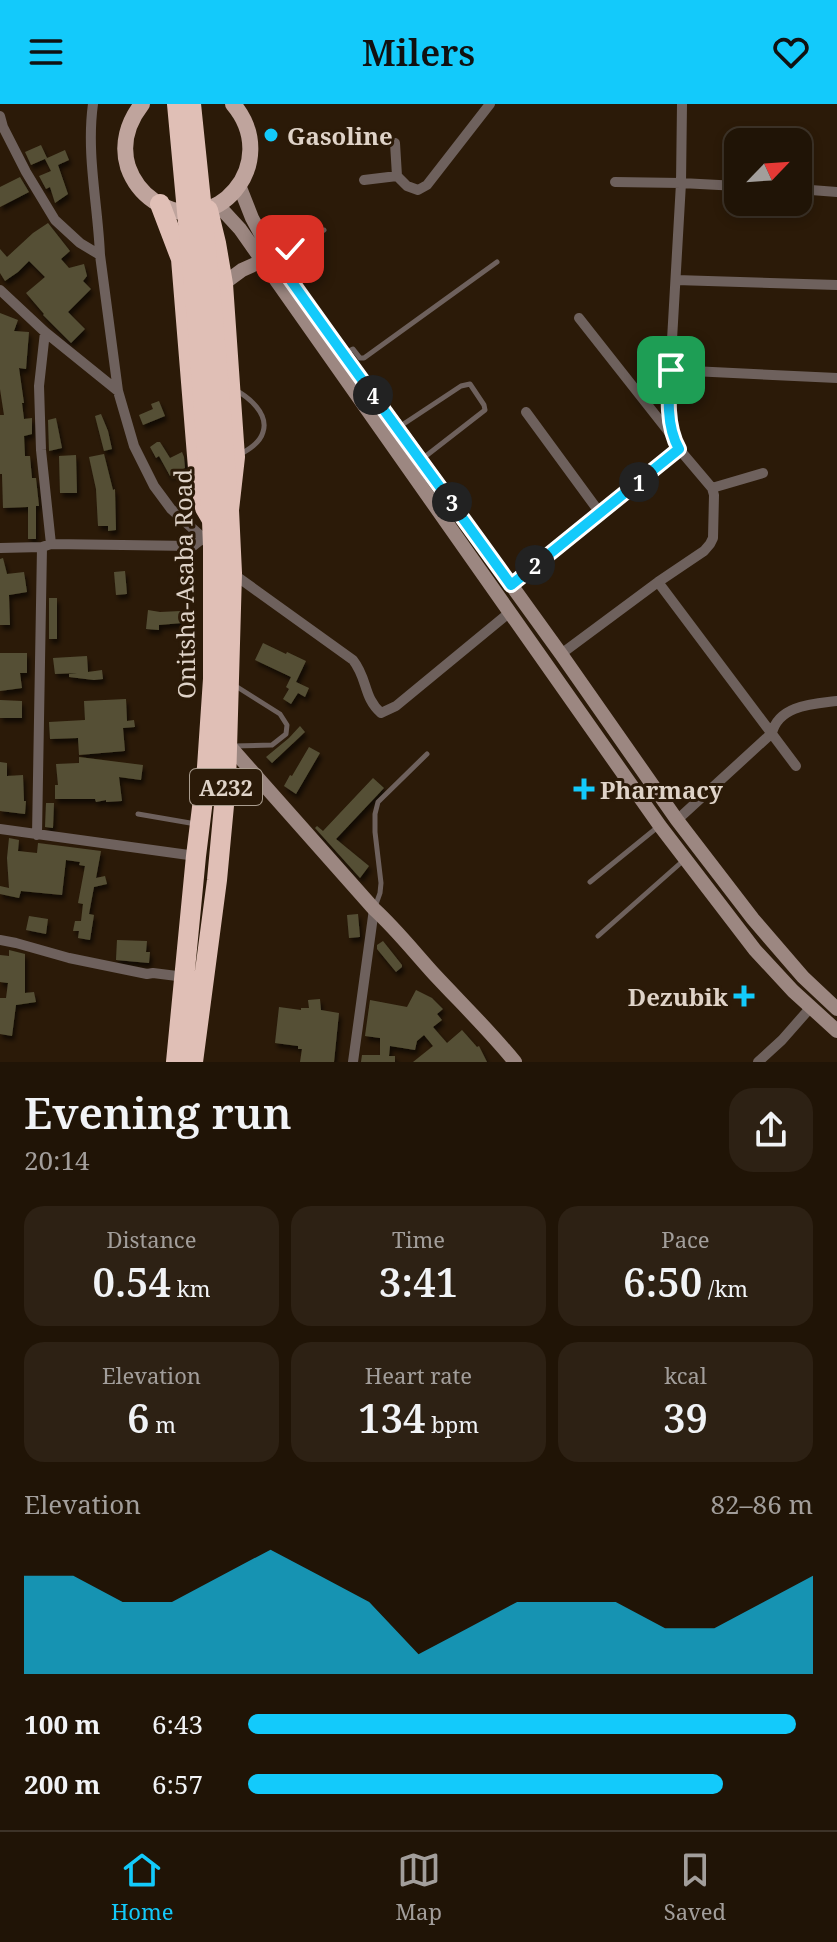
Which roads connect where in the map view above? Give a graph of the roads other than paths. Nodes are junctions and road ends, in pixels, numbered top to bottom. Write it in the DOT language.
graph roads {
  1 [pos="93,104"];
  2 [pos="142,104"];
  3 [pos="177,104"];
  4 [pos="191,104"];
  5 [pos="233,104"];
  6 [pos="490,104"];
  7 [pos="682,104"];
  8 [pos="1,125"];
  9 [pos="395,143"];
  10 [pos="397,176"];
  11 [pos="364,180"];
  12 [pos="615,182"];
  13 [pos="681,183"];
  14 [pos="239,185"];
  15 [pos="724,185"];
  16 [pos="812,190"];
  17 [pos="837,192"];
  18 [pos="160,204"];
  19 [pos="212,206"];
  20 [pos="324,230"];
  21 [pos="100,255"];
  22 [pos="268,260"];
  23 [pos="497,262"];
  24 [pos="676,280"];
  25 [pos="223,284"];
  26 [pos="837,285"];
  27 [pos="0,290"];
  28 [pos="579,318"];
  29 [pos="45,332"];
  30 [pos="343,355"];
  31 [pos="671,370"];
  32 [pos="837,378"];
  33 [pos="230,388"];
  34 [pos="118,391"];
  35 [pos="526,412"];
  36 [pos="398,428"];
  37 [pos="672,436"];
  38 [pos="679,449"];
  39 [pos="235,457"];
  40 [pos="421,459"];
  41 [pos="763,473"];
  42 [pos="712,488"];
  43 [pos="600,513"];
  44 [pos="214,529"];
  45 [pos="47,546"];
  46 [pos="0,548"];
  47 [pos="232,573"];
  48 [pos="658,582"];
  49 [pos="511,585"];
  50 [pos="510,612"];
  51 [pos="561,654"];
  52 [pos="229,682"];
  53 [pos="837,701"];
  54 [pos="772,733"];
  55 [pos="228,744"];
  56 [pos="427,754"];
  57 [pos="796,766"];
  58 [pos="255,774"];
  59 [pos="226,784"];
  60 [pos="138,814"];
  61 [pos="677,820"];
  62 [pos="200,824"];
  63 [pos="660,826"];
  64 [pos="0,829"];
  65 [pos="37,835"];
  66 [pos="196,856"];
  67 [pos="685,859"];
  68 [pos="590,882"];
  69 [pos="374,909"];
  70 [pos="598,936"];
  71 [pos="0,940"];
  72 [pos="198,950"];
  73 [pos="185,977"];
  74 [pos="811,1007"];
  75 [pos="837,1009"];
  76 [pos="837,1031"];
  77 [pos="176,1062"];
  78 [pos="193,1062"];
  79 [pos="353,1062"];
  80 [pos="515,1062"];
  81 [pos="758,1062"];
  1 -- 21 [label="street"];
  2 -- 18 [label="main road"];
  3 -- 44 [label="highway, Onitsha-Asaba Road / A232, bridge"];
  4 -- 44 [label="highway, A232, bridge"];
  5 -- 14 [label="main road"];
  6 -- 10 [label="street"];
  7 -- 13 [label="street"];
  8 -- 21 [label="street"];
  9 -- 10 [label="street"];
  10 -- 11 [label="street"];
  12 -- 13 [label="street"];
  13 -- 15 [label="street"];
  13 -- 24 [label="street"];
  14 -- 19 [label="main road"];
  14 -- 22 [label="main road"];
  16 -- 17 [label="street"];
  18 -- 19 [label="main road"];
  18 -- 44 [label="highway"];
  19 -- 22 [label="main road"];
  19 -- 25 [label="highway"];
  20 -- 22 [label="lane"];
  21 -- 34 [label="street"];
  22 -- 25 [label="main road"];
  22 -- 30 [label="main road"];
  22 -- 50 [label="main road"];
  23 -- 30 [label="lane"];
  24 -- 26 [label="street"];
  24 -- 31 [label="street"];
  25 -- 33 [label="highway"];
  27 -- 29 [label="street"];
  28 -- 37 [label="street"];
  29 -- 34 [label="street"];
  29 -- 45 [label="street"];
  30 -- 36 [label="main road"];
  31 -- 32 [label="street"];
  31 -- 37 [label="street"];
  33 -- 39 [label="highway"];
  33 -- 39 [label="lane"];
  34 -- 44 [label="street"];
  35 -- 43 [label="street"];
  36 -- 40 [label="main road"];
  36 -- 40 [label="lane"];
  37 -- 38 [label="street"];
  38 -- 42 [label="street"];
  38 -- 43 [label="street"];
  39 -- 44 [label="highway"];
  40 -- 49 [label="main road"];
  41 -- 42 [label="street"];
  42 -- 48 [label="street"];
  43 -- 49 [label="street"];
  44 -- 45 [label="street"];
  44 -- 47 [label="highway, A232"];
  44 -- 62 [label="highway, Onitsha-Asaba Road / A232"];
  45 -- 46 [label="street"];
  45 -- 65 [label="street"];
  47 -- 50 [label="street"];
  47 -- 52 [label="highway, A232"];
  48 -- 51 [label="street"];
  48 -- 54 [label="street"];
  49 -- 51 [label="main road"];
  50 -- 63 [label="main road"];
  51 -- 61 [label="main road"];
  52 -- 55 [label="highway, A232"];
  52 -- 55 [label="lane"];
  53 -- 54 [label="street"];
  54 -- 57 [label="street"];
  54 -- 61 [label="street"];
  55 -- 58 [label="main road"];
  55 -- 59 [label="highway, A232"];
  56 -- 69 [label="lane"];
  58 -- 59 [label="main road"];
  58 -- 69 [label="main road"];
  59 -- 72 [label="highway, A232"];
  60 -- 62 [label="lane"];
  61 -- 75 [label="main road"];
  62 -- 66 [label="highway, Onitsha-Asaba Road / A232"];
  63 -- 67 [label="main road"];
  63 -- 68 [label="lane"];
  64 -- 65 [label="street"];
  65 -- 66 [label="street"];
  66 -- 72 [label="highway, Onitsha-Asaba Road / A232"];
  67 -- 70 [label="lane"];
  67 -- 74 [label="main road"];
  69 -- 79 [label="street"];
  69 -- 80 [label="main road"];
  71 -- 73 [label="street"];
  72 -- 73 [label="highway, Onitsha-Asaba Road / A232"];
  72 -- 78 [label="highway, A232"];
  73 -- 77 [label="highway, Onitsha-Asaba Road / A232"];
  74 -- 76 [label="main road"];
  74 -- 81 [label="street"];
}
